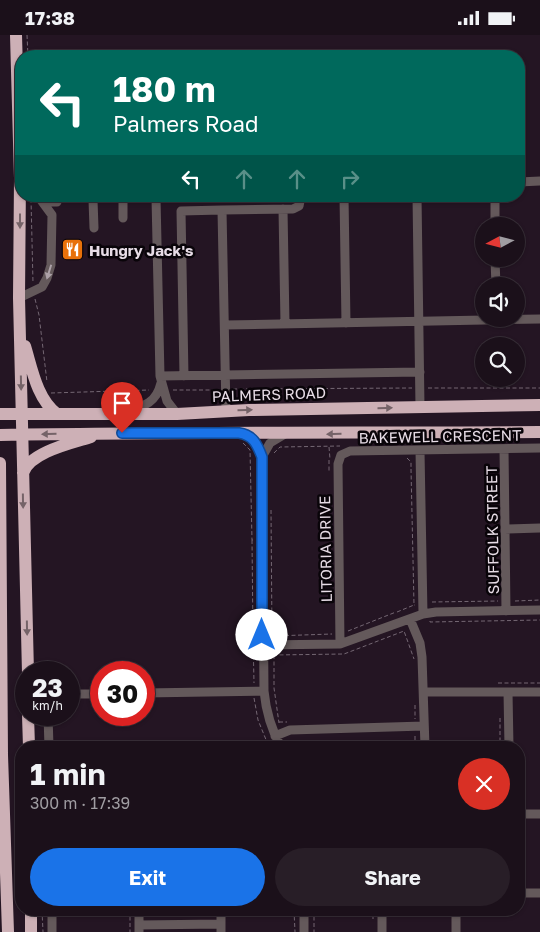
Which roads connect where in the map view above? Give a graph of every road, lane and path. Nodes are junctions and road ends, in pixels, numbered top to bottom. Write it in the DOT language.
graph roads {
  1 [pos="16,35"];
  2 [pos="27,35"];
  3 [pos="17,50"];
  4 [pos="28,50"];
  5 [pos="540,181"];
  6 [pos="525,182"];
  7 [pos="21,202"];
  8 [pos="43,202"];
  9 [pos="93,202"];
  10 [pos="123,202"];
  11 [pos="156,202"];
  12 [pos="300,202"];
  13 [pos="344,202"];
  14 [pos="417,202"];
  15 [pos="494,202"];
  16 [pos="283,209"];
  17 [pos="222,210"];
  18 [pos="495,217"];
  19 [pos="123,218"];
  20 [pos="94,228"];
  21 [pos="20,298"];
  22 [pos="525,319"];
  23 [pos="540,319"];
  24 [pos="475,320"];
  25 [pos="419,322"];
  26 [pos="346,323"];
  27 [pos="285,324"];
  28 [pos="225,325"];
  29 [pos="20,329"];
  30 [pos="420,372"];
  31 [pos="225,375"];
  32 [pos="184,376"];
  33 [pos="161,385"];
  34 [pos="420,388"];
  35 [pos="540,388"];
  36 [pos="226,389"];
  37 [pos="48,393"];
  38 [pos="540,405"];
  39 [pos="420,407"];
  40 [pos="226,411"];
  41 [pos="0,414"];
  42 [pos="22,414"];
  43 [pos="57,414"];
  44 [pos="116,414"];
  45 [pos="177,414"];
  46 [pos="540,431"];
  47 [pos="103,433"];
  48 [pos="239,433"];
  49 [pos="285,434"];
  50 [pos="0,435"];
  51 [pos="22,435"];
  52 [pos="540,448"];
  53 [pos="504,449"];
  54 [pos="420,451"];
  55 [pos="341,455"];
  56 [pos="250,457"];
  57 [pos="262,457"];
  58 [pos="408,458"];
  59 [pos="0,463"];
  60 [pos="420,469"];
  61 [pos="23,473"];
  62 [pos="271,503"];
  63 [pos="0,513"];
  64 [pos="540,528"];
  65 [pos="505,529"];
  66 [pos="540,600"];
  67 [pos="514,601"];
  68 [pos="1,609"];
  69 [pos="540,610"];
  70 [pos="506,611"];
  71 [pos="423,614"];
  72 [pos="410,619"];
  73 [pos="1,625"];
  74 [pos="404,631"];
  75 [pos="259,639"];
  76 [pos="340,644"];
  77 [pos="274,655"];
  78 [pos="414,660"];
  79 [pos="28,661"];
  80 [pos="254,684"];
  81 [pos="264,691"];
  82 [pos="424,692"];
  83 [pos="508,692"];
  84 [pos="540,692"];
  85 [pos="155,693"];
  86 [pos="254,699"];
  87 [pos="415,699"];
  88 [pos="500,718"];
  89 [pos="415,719"];
  90 [pos="279,722"];
  91 [pos="289,722"];
  92 [pos="28,726"];
  93 [pos="48,726"];
  94 [pos="424,726"];
  95 [pos="279,734"];
  96 [pos="415,735"];
  97 [pos="29,741"];
  98 [pos="49,741"];
  99 [pos="267,741"];
  100 [pos="281,741"];
  101 [pos="415,741"];
  102 [pos="425,741"];
  103 [pos="500,741"];
  104 [pos="509,741"];
  105 [pos="540,813"];
  106 [pos="525,814"];
  107 [pos="525,893"];
  108 [pos="540,893"];
  109 [pos="31,916"];
  110 [pos="42,916"];
  111 [pos="52,916"];
  112 [pos="130,916"];
  113 [pos="139,916"];
  114 [pos="294,916"];
  115 [pos="304,916"];
  116 [pos="314,916"];
  117 [pos="382,916"];
  118 [pos="456,916"];
  119 [pos="221,928"];
  120 [pos="139,929"];
  121 [pos="8,932"];
  122 [pos="31,932"];
  123 [pos="43,932"];
  124 [pos="52,932"];
  125 [pos="130,932"];
  126 [pos="295,932"];
  127 [pos="304,932"];
  128 [pos="314,932"];
  129 [pos="382,932"];
  130 [pos="456,932"];
  1 -- 3 [label="highway"];
  2 -- 4 [label="path"];
  5 -- 6 [label="street"];
  7 -- 21 [label="highway, one-way"];
  8 -- 21 [label="street, one-way"];
  9 -- 20 [label="street"];
  10 -- 19 [label="street"];
  11 -- 33 [label="street"];
  12 -- 16 [label="street"];
  13 -- 26 [label="street"];
  14 -- 25 [label="street"];
  15 -- 18 [label="street"];
  16 -- 17 [label="street"];
  16 -- 27 [label="street"];
  17 -- 28 [label="street"];
  17 -- 32 [label="street"];
  21 -- 29 [label="highway"];
  22 -- 23 [label="street"];
  24 -- 25 [label="street"];
  25 -- 26 [label="street"];
  25 -- 30 [label="street"];
  26 -- 27 [label="street"];
  27 -- 28 [label="street"];
  28 -- 31 [label="street"];
  29 -- 42 [label="highway, one-way"];
  29 -- 43 [label="highway"];
  30 -- 31 [label="street"];
  30 -- 34 [label="street"];
  31 -- 32 [label="street"];
  31 -- 36 [label="street"];
  32 -- 33 [label="street"];
  33 -- 36 [label="path"];
  33 -- 37 [label="path"];
  33 -- 44 [label="street"];
  33 -- 45 [label="street"];
  34 -- 35 [label="path"];
  34 -- 36 [label="path"];
  34 -- 39 [label="street"];
  36 -- 40 [label="street"];
  38 -- 39 [label="highway, PALMERS ROAD"];
  40 -- 39 [label="highway, PALMERS ROAD, one-way"];
  40 -- 45 [label="highway, PALMERS ROAD"];
  41 -- 42 [label="highway, PALMERS ROAD"];
  42 -- 43 [label="highway, PALMERS ROAD"];
  42 -- 51 [label="highway"];
  43 -- 44 [label="highway, PALMERS ROAD"];
  44 -- 45 [label="highway, PALMERS ROAD"];
  46 -- 49 [label="highway, one-way"];
  47 -- 48 [label="highway"];
  47 -- 51 [label="highway, one-way"];
  47 -- 61 [label="highway"];
  48 -- 49 [label="highway"];
  48 -- 57 [label="street"];
  49 -- 57 [label="street"];
  50 -- 51 [label="highway"];
  51 -- 61 [label="highway"];
  52 -- 53 [label="street, BAKEWELL CRESCENT"];
  53 -- 54 [label="street, BAKEWELL CRESCENT"];
  53 -- 65 [label="street, SUFFOLK STREET"];
  54 -- 55 [label="street, BAKEWELL CRESCENT"];
  54 -- 60 [label="street"];
  55 -- 76 [label="street, LITORIA DRIVE"];
  56 -- 75 [label="path"];
  57 -- 75 [label="street"];
  58 -- 60 [label="path"];
  59 -- 63 [label="highway"];
  60 -- 71 [label="street"];
  61 -- 79 [label="highway, one-way"];
  62 -- 75 [label="path"];
  63 -- 68 [label="highway"];
  64 -- 65 [label="street"];
  65 -- 70 [label="street, SUFFOLK STREET"];
  66 -- 67 [label="path"];
  68 -- 73 [label="highway"];
  69 -- 70 [label="street"];
  70 -- 71 [label="street"];
  71 -- 72 [label="street"];
  72 -- 76 [label="street"];
  72 -- 82 [label="street"];
  73 -- 121 [label="highway"];
  74 -- 78 [label="path"];
  75 -- 76 [label="street"];
  75 -- 80 [label="path"];
  75 -- 81 [label="street"];
  77 -- 90 [label="path"];
  81 -- 85 [label="street"];
  81 -- 95 [label="street"];
  82 -- 83 [label="street"];
  82 -- 94 [label="street"];
  83 -- 84 [label="street"];
  83 -- 104 [label="street"];
  86 -- 99 [label="path"];
  87 -- 89 [label="path"];
  88 -- 103 [label="path"];
  90 -- 91 [label="path"];
  90 -- 95 [label="path"];
  92 -- 97 [label="highway"];
  93 -- 98 [label="street"];
  94 -- 95 [label="street"];
  94 -- 102 [label="street"];
  95 -- 100 [label="street"];
  96 -- 101 [label="path"];
  105 -- 106 [label="street"];
  107 -- 108 [label="street"];
  109 -- 122 [label="highway"];
  110 -- 123 [label="path"];
  111 -- 124 [label="street"];
  112 -- 125 [label="path"];
  113 -- 120 [label="street"];
  114 -- 126 [label="path"];
  115 -- 127 [label="street"];
  116 -- 128 [label="path"];
  117 -- 129 [label="street"];
  118 -- 130 [label="street"];
  119 -- 120 [label="street"];
}
